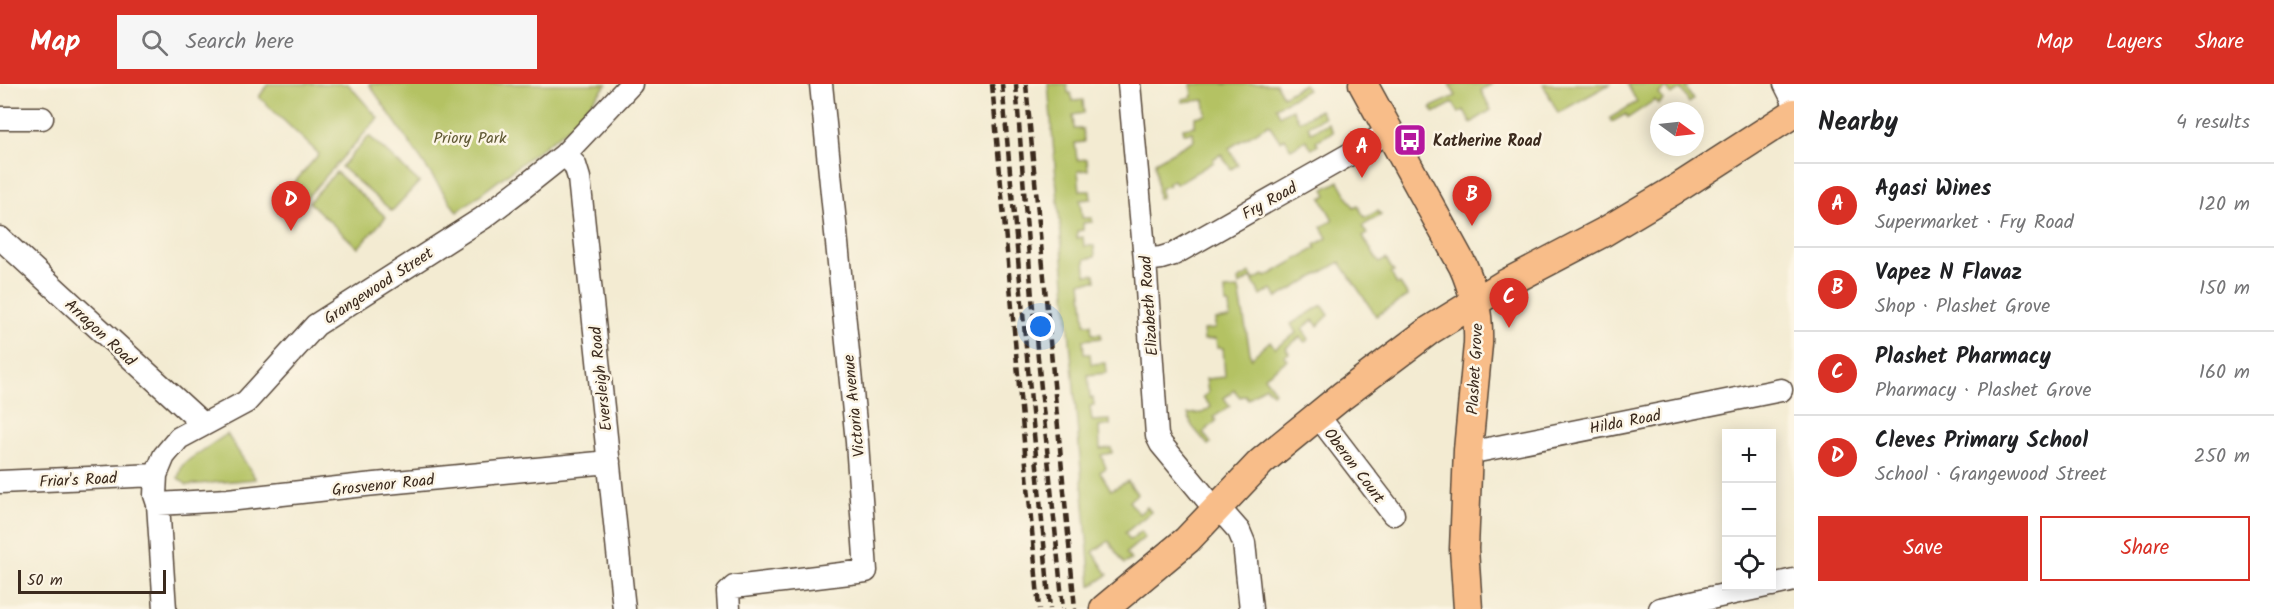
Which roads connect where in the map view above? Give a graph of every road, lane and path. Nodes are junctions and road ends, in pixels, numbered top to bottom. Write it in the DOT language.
graph roads {
  1 [pos="631,84"];
  2 [pos="821,84"];
  3 [pos="1129,84"];
  4 [pos="1363,84"];
  5 [pos="1785,84"];
  6 [pos="1794,102"];
  7 [pos="1794,113"];
  8 [pos="0,118"];
  9 [pos="42,118"];
  10 [pos="1389,132"];
  11 [pos="564,155"];
  12 [pos="0,238"];
  13 [pos="1145,260"];
  14 [pos="1474,302"];
  15 [pos="1781,390"];
  16 [pos="1318,416"];
  17 [pos="203,424"];
  18 [pos="1468,450"];
  19 [pos="609,462"];
  20 [pos="156,475"];
  21 [pos="0,482"];
  22 [pos="158,504"];
  23 [pos="1216,508"];
  24 [pos="1393,514"];
  25 [pos="1794,580"];
  26 [pos="1776,584"];
  27 [pos="1743,591"];
  28 [pos="165,609"];
  29 [pos="624,609"];
  30 [pos="729,609"];
  31 [pos="1104,609"];
  32 [pos="1251,609"];
  33 [pos="1468,609"];
  34 [pos="1660,609"];
  1 -- 11 [label="street, Grangewood Street"];
  2 -- 30 [label="street, Victoria Avenue"];
  3 -- 13 [label="street, Elizabeth Road"];
  4 -- 10 [label="main road, Plashet Grove"];
  5 -- 6 [label="street"];
  7 -- 14 [label="main road"];
  8 -- 9 [label="street"];
  10 -- 13 [label="street, Fry Road"];
  10 -- 14 [label="main road, Plashet Grove"];
  11 -- 17 [label="street, Grangewood Street"];
  11 -- 19 [label="street, Eversleigh Road"];
  12 -- 17 [label="street, Arragon Road"];
  13 -- 23 [label="street, Elizabeth Road"];
  14 -- 16 [label="main road"];
  14 -- 18 [label="main road, Plashet Grove"];
  15 -- 18 [label="street, Hilda Road"];
  16 -- 23 [label="main road"];
  16 -- 24 [label="street, Oberon Court"];
  17 -- 20 [label="street, Grangewood Street"];
  18 -- 33 [label="main road, Plashet Grove"];
  19 -- 22 [label="street, Grosvenor Road"];
  19 -- 29 [label="street, Eversleigh Road"];
  20 -- 21 [label="street, Friar's Road"];
  20 -- 22 [label="street"];
  22 -- 28 [label="street"];
  23 -- 31 [label="main road"];
  23 -- 32 [label="street, Elizabeth Road"];
  25 -- 26 [label="street"];
  27 -- 34 [label="street"];
}
